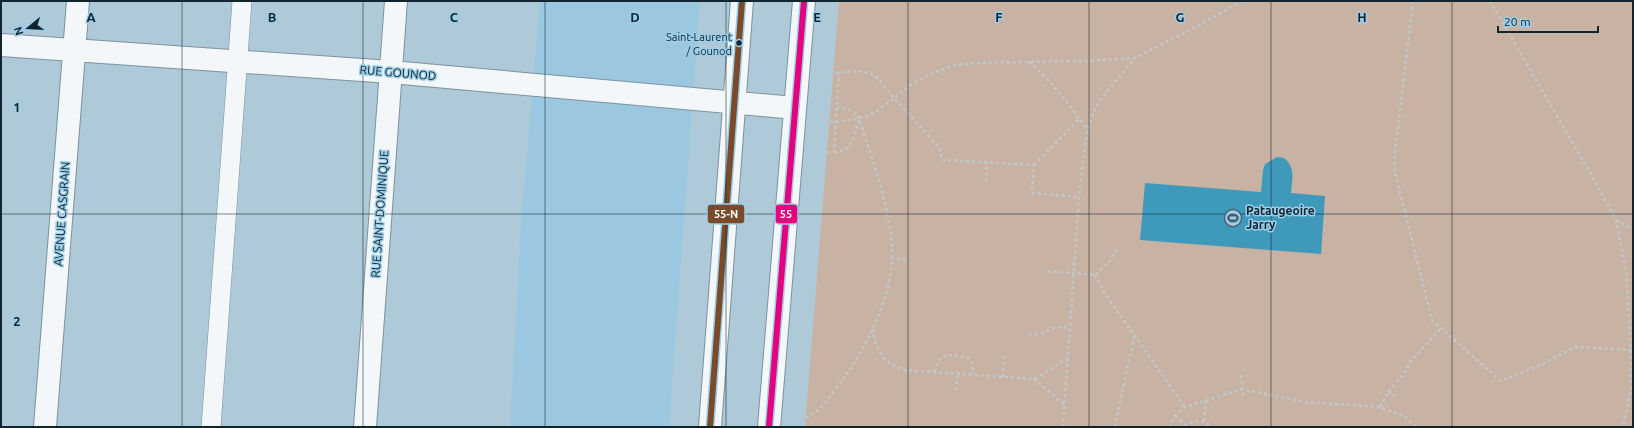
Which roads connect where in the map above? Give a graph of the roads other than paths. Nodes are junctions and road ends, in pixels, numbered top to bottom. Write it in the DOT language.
graph roads {
  1 [pos="78,1"];
  2 [pos="242,1"];
  3 [pos="396,1"];
  4 [pos="742,1"];
  5 [pos="804,1"];
  6 [pos="1,45"];
  7 [pos="74,51"];
  8 [pos="238,61"];
  9 [pos="391,72"];
  10 [pos="735,103"];
  11 [pos="795,108"];
  12 [pos="45,427"];
  13 [pos="210,427"];
  14 [pos="365,427"];
  15 [pos="710,427"];
  16 [pos="769,427"];
  1 -- 7 [label="street, AVENUE CASGRAIN"];
  2 -- 8 [label="lane"];
  3 -- 9 [label="street, RUE SAINT-DOMINIQUE"];
  4 -- 10 [label="street"];
  5 -- 11 [label="street"];
  6 -- 7 [label="street, RUE GOUNOD"];
  7 -- 8 [label="street, RUE GOUNOD"];
  7 -- 12 [label="street, AVENUE CASGRAIN"];
  8 -- 9 [label="street, RUE GOUNOD"];
  8 -- 13 [label="lane"];
  9 -- 10 [label="street, RUE GOUNOD"];
  9 -- 14 [label="street, RUE SAINT-DOMINIQUE"];
  10 -- 11 [label="street, RUE GOUNOD"];
  10 -- 15 [label="street"];
  11 -- 16 [label="street"];
}
